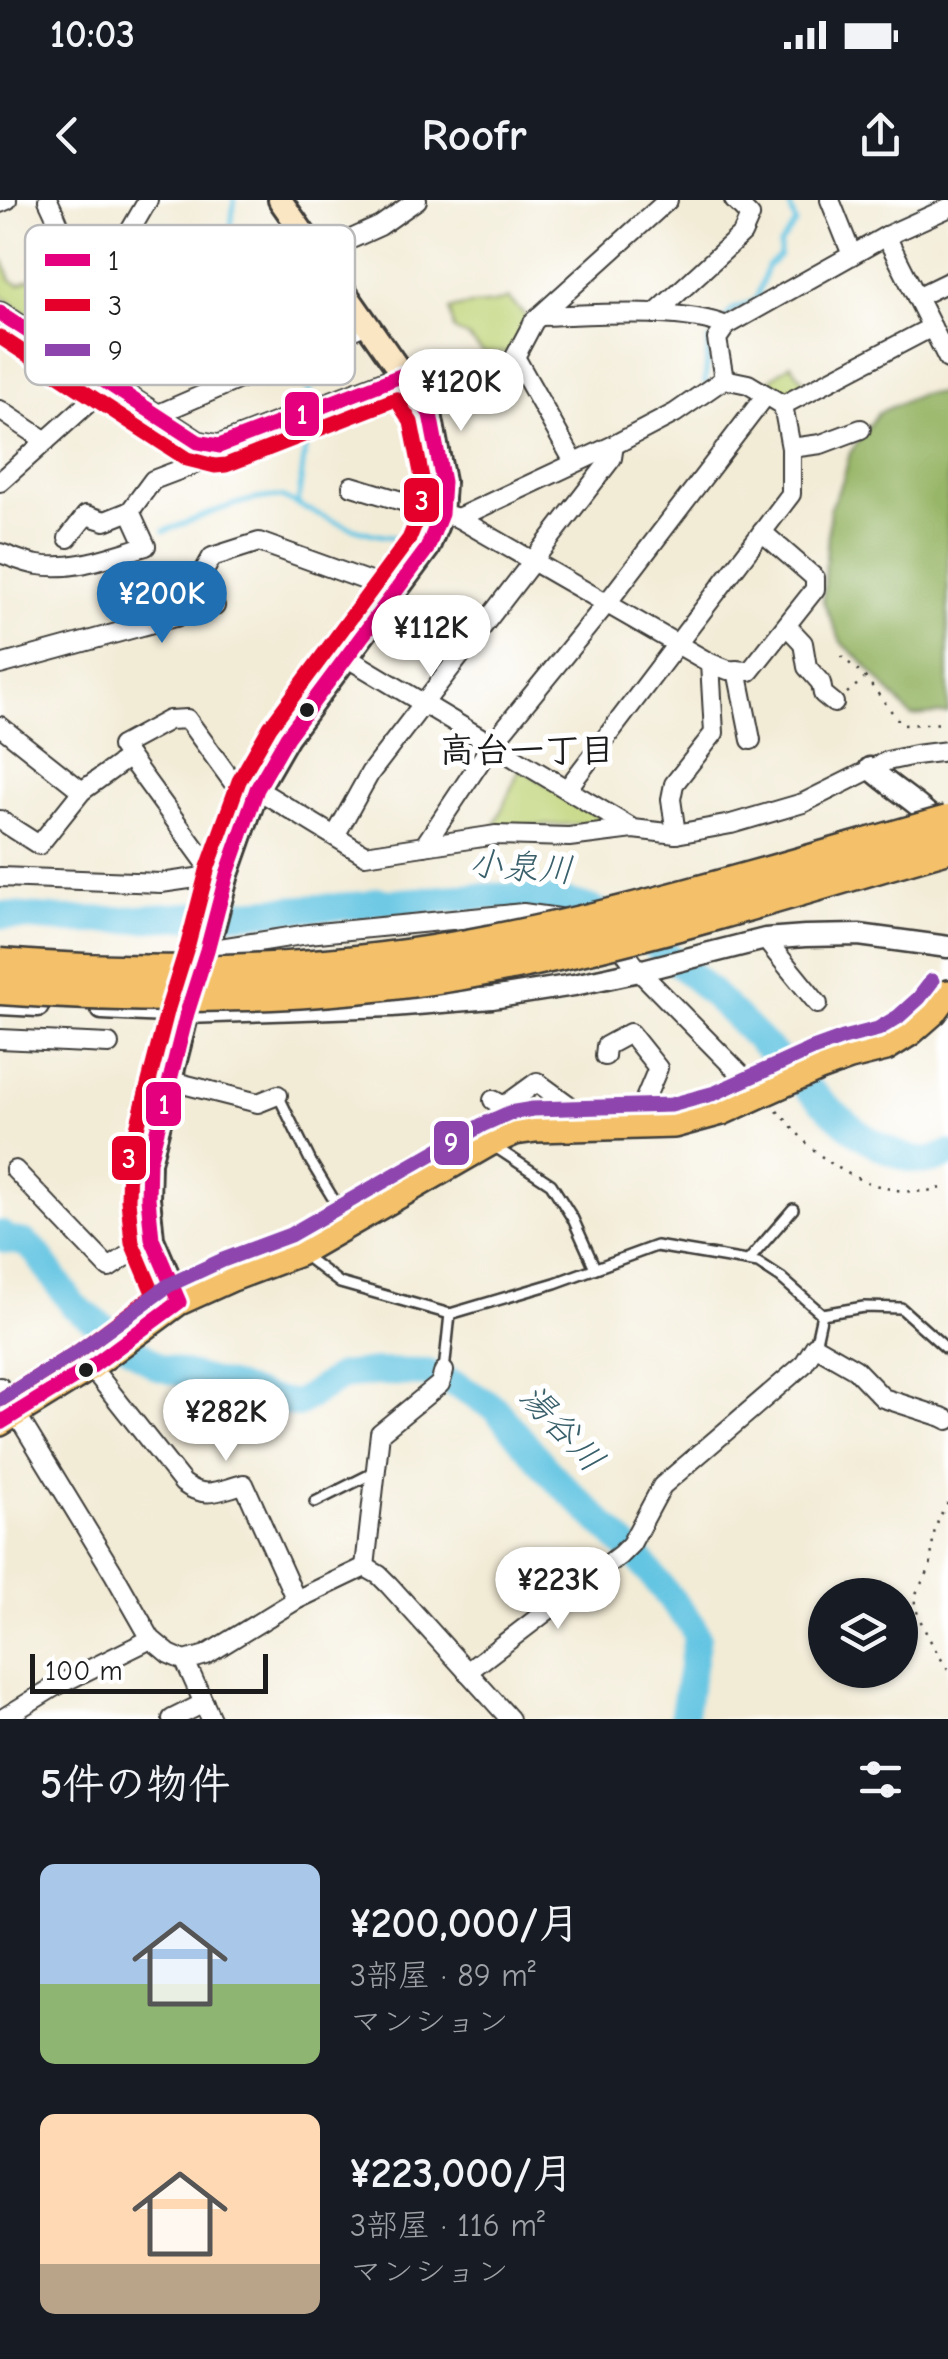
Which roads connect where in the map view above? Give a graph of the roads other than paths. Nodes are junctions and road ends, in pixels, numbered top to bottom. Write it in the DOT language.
graph roads {
  1 [pos="8,200"];
  2 [pos="48,200"];
  3 [pos="70,200"];
  4 [pos="148,200"];
  5 [pos="280,200"];
  6 [pos="417,200"];
  7 [pos="668,200"];
  8 [pos="734,200"];
  9 [pos="830,200"];
  10 [pos="0,203"];
  11 [pos="948,208"];
  12 [pos="922,210"];
  13 [pos="58,220"];
  14 [pos="60,225"];
  15 [pos="133,225"];
  16 [pos="298,225"];
  17 [pos="355,235"];
  18 [pos="886,236"];
  19 [pos="851,251"];
  20 [pos="948,282"];
  21 [pos="917,298"];
  22 [pos="355,307"];
  23 [pos="0,313"];
  24 [pos="655,314"];
  25 [pos="540,316"];
  26 [pos="367,324"];
  27 [pos="722,325"];
  28 [pos="932,327"];
  29 [pos="25,329"];
  30 [pos="355,329"];
  31 [pos="948,358"];
  32 [pos="403,376"];
  33 [pos="100,385"];
  34 [pos="111,385"];
  35 [pos="226,385"];
  36 [pos="711,388"];
  37 [pos="766,394"];
  38 [pos="783,405"];
  39 [pos="0,410"];
  40 [pos="156,415"];
  41 [pos="860,429"];
  42 [pos="46,441"];
  43 [pos="614,445"];
  44 [pos="219,446"];
  45 [pos="791,448"];
  46 [pos="574,462"];
  47 [pos="0,482"];
  48 [pos="352,486"];
  49 [pos="130,512"];
  50 [pos="450,516"];
  51 [pos="762,532"];
  52 [pos="68,538"];
  53 [pos="0,554"];
  54 [pos="534,560"];
  55 [pos="166,589"];
  56 [pos="396,592"];
  57 [pos="607,603"];
  58 [pos="176,617"];
  59 [pos="787,626"];
  60 [pos="677,644"];
  61 [pos="346,657"];
  62 [pos="710,663"];
  63 [pos="0,665"];
  64 [pos="737,670"];
  65 [pos="834,703"];
  66 [pos="424,704"];
  67 [pos="0,726"];
  68 [pos="752,740"];
  69 [pos="492,744"];
  70 [pos="948,751"];
  71 [pos="129,757"];
  72 [pos="870,768"];
  73 [pos="567,789"];
  74 [pos="82,790"];
  75 [pos="254,798"];
  76 [pos="0,820"];
  77 [pos="948,820"];
  78 [pos="633,829"];
  79 [pos="676,834"];
  80 [pos="336,836"];
  81 [pos="948,836"];
  82 [pos="424,846"];
  83 [pos="948,848"];
  84 [pos="0,877"];
  85 [pos="221,878"];
  86 [pos="765,939"];
  87 [pos="208,945"];
  88 [pos="948,948"];
  89 [pos="0,964"];
  90 [pos="642,970"];
  91 [pos="0,989"];
  92 [pos="948,993"];
  93 [pos="0,1004"];
  94 [pos="818,1004"];
  95 [pos="186,1013"];
  96 [pos="0,1039"];
  97 [pos="109,1044"];
  98 [pos="605,1056"];
  99 [pos="171,1081"];
  100 [pos="764,1095"];
  101 [pos="278,1096"];
  102 [pos="493,1100"];
  103 [pos="649,1127"];
  104 [pos="581,1128"];
  105 [pos="490,1143"];
  106 [pos="15,1170"];
  107 [pos="793,1209"];
  108 [pos="348,1223"];
  109 [pos="152,1240"];
  110 [pos="300,1253"];
  111 [pos="748,1261"];
  112 [pos="595,1268"];
  113 [pos="179,1302"];
  114 [pos="450,1314"];
  115 [pos="822,1314"];
  116 [pos="815,1346"];
  117 [pos="948,1350"];
  118 [pos="91,1367"];
  119 [pos="442,1378"];
  120 [pos="0,1387"];
  121 [pos="8,1418"];
  122 [pos="948,1420"];
  123 [pos="375,1472"];
  124 [pos="315,1502"];
  125 [pos="366,1567"];
  126 [pos="296,1600"];
  127 [pos="150,1639"];
  128 [pos="185,1661"];
  129 [pos="467,1672"];
  130 [pos="207,1711"];
  131 [pos="2,1719"];
  132 [pos="172,1719"];
  133 [pos="510,1719"];
  1 -- 10 [label="street"];
  2 -- 13 [label="street"];
  3 -- 13 [label="street"];
  4 -- 15 [label="street"];
  5 -- 16 [label="main road"];
  6 -- 17 [label="street"];
  7 -- 25 [label="street"];
  8 -- 24 [label="street"];
  9 -- 19 [label="street"];
  11 -- 12 [label="street"];
  12 -- 18 [label="street"];
  13 -- 14 [label="street"];
  18 -- 19 [label="street"];
  18 -- 21 [label="street"];
  19 -- 27 [label="street"];
  20 -- 21 [label="street"];
  21 -- 28 [label="street"];
  22 -- 26 [label="main road"];
  23 -- 29 [label="street"];
  24 -- 25 [label="street"];
  24 -- 27 [label="street"];
  25 -- 46 [label="street"];
  26 -- 30 [label="street"];
  26 -- 32 [label="main road"];
  27 -- 36 [label="street"];
  28 -- 31 [label="street"];
  28 -- 38 [label="street"];
  32 -- 44 [label="street"];
  32 -- 50 [label="main road"];
  33 -- 42 [label="street"];
  34 -- 40 [label="street"];
  35 -- 40 [label="street"];
  36 -- 37 [label="street"];
  36 -- 43 [label="street"];
  37 -- 38 [label="street"];
  37 -- 57 [label="street"];
  38 -- 45 [label="street"];
  39 -- 42 [label="street"];
  40 -- 44 [label="street"];
  41 -- 45 [label="street"];
  42 -- 47 [label="street"];
  43 -- 46 [label="street"];
  43 -- 54 [label="street"];
  44 -- 49 [label="street"];
  45 -- 51 [label="street"];
  46 -- 50 [label="street"];
  48 -- 50 [label="street"];
  49 -- 52 [label="street"];
  49 -- 53 [label="street"];
  50 -- 54 [label="street"];
  50 -- 56 [label="main road"];
  51 -- 59 [label="street"];
  51 -- 60 [label="street"];
  54 -- 57 [label="street"];
  54 -- 66 [label="street"];
  55 -- 58 [label="street"];
  56 -- 58 [label="street"];
  56 -- 61 [label="main road"];
  57 -- 60 [label="street"];
  57 -- 69 [label="street"];
  58 -- 63 [label="street"];
  59 -- 64 [label="street"];
  59 -- 65 [label="street"];
  60 -- 62 [label="street"];
  60 -- 73 [label="street"];
  61 -- 66 [label="street"];
  61 -- 75 [label="main road"];
  62 -- 64 [label="street"];
  62 -- 79 [label="street"];
  64 -- 68 [label="street"];
  66 -- 69 [label="street"];
  66 -- 80 [label="street"];
  67 -- 74 [label="street"];
  69 -- 73 [label="street"];
  69 -- 82 [label="street"];
  70 -- 72 [label="street"];
  71 -- 74 [label="street"];
  71 -- 75 [label="street"];
  71 -- 85 [label="street"];
  72 -- 79 [label="street"];
  72 -- 81 [label="street"];
  73 -- 78 [label="street"];
  74 -- 76 [label="street"];
  75 -- 80 [label="street"];
  75 -- 85 [label="main road"];
  77 -- 89 [label="highway, bridge"];
  78 -- 79 [label="street"];
  78 -- 82 [label="street"];
  80 -- 82 [label="street"];
  83 -- 91 [label="highway, bridge"];
  84 -- 85 [label="street"];
  85 -- 87 [label="main road"];
  86 -- 88 [label="street"];
  86 -- 90 [label="street"];
  86 -- 94 [label="street"];
  87 -- 90 [label="street"];
  87 -- 95 [label="main road"];
  90 -- 95 [label="street"];
  90 -- 100 [label="street"];
  92 -- 100 [label="main road"];
  93 -- 95 [label="street"];
  95 -- 99 [label="main road"];
  96 -- 97 [label="street"];
  98 -- 103 [label="street"];
  99 -- 101 [label="street"];
  99 -- 109 [label="main road"];
  100 -- 103 [label="main road"];
  101 -- 108 [label="lane"];
  102 -- 104 [label="street"];
  103 -- 104 [label="main road"];
  104 -- 105 [label="main road"];
  105 -- 108 [label="main road"];
  105 -- 112 [label="lane"];
  106 -- 109 [label="street"];
  107 -- 111 [label="lane"];
  108 -- 110 [label="main road"];
  109 -- 113 [label="main road"];
  110 -- 113 [label="main road"];
  110 -- 114 [label="lane"];
  111 -- 112 [label="lane"];
  111 -- 115 [label="lane"];
  112 -- 114 [label="lane"];
  113 -- 118 [label="main road"];
  114 -- 119 [label="lane"];
  115 -- 116 [label="lane"];
  115 -- 117 [label="lane"];
  116 -- 122 [label="street"];
  116 -- 129 [label="street"];
  118 -- 121 [label="main road"];
  118 -- 126 [label="street"];
  119 -- 123 [label="street"];
  120 -- 121 [label="street"];
  121 -- 127 [label="street"];
  123 -- 124 [label="lane"];
  123 -- 125 [label="street"];
  125 -- 126 [label="street"];
  125 -- 129 [label="street"];
  126 -- 128 [label="street"];
  127 -- 128 [label="street"];
  127 -- 131 [label="street"];
  128 -- 130 [label="street"];
  129 -- 133 [label="street"];
  130 -- 132 [label="street"];
}
